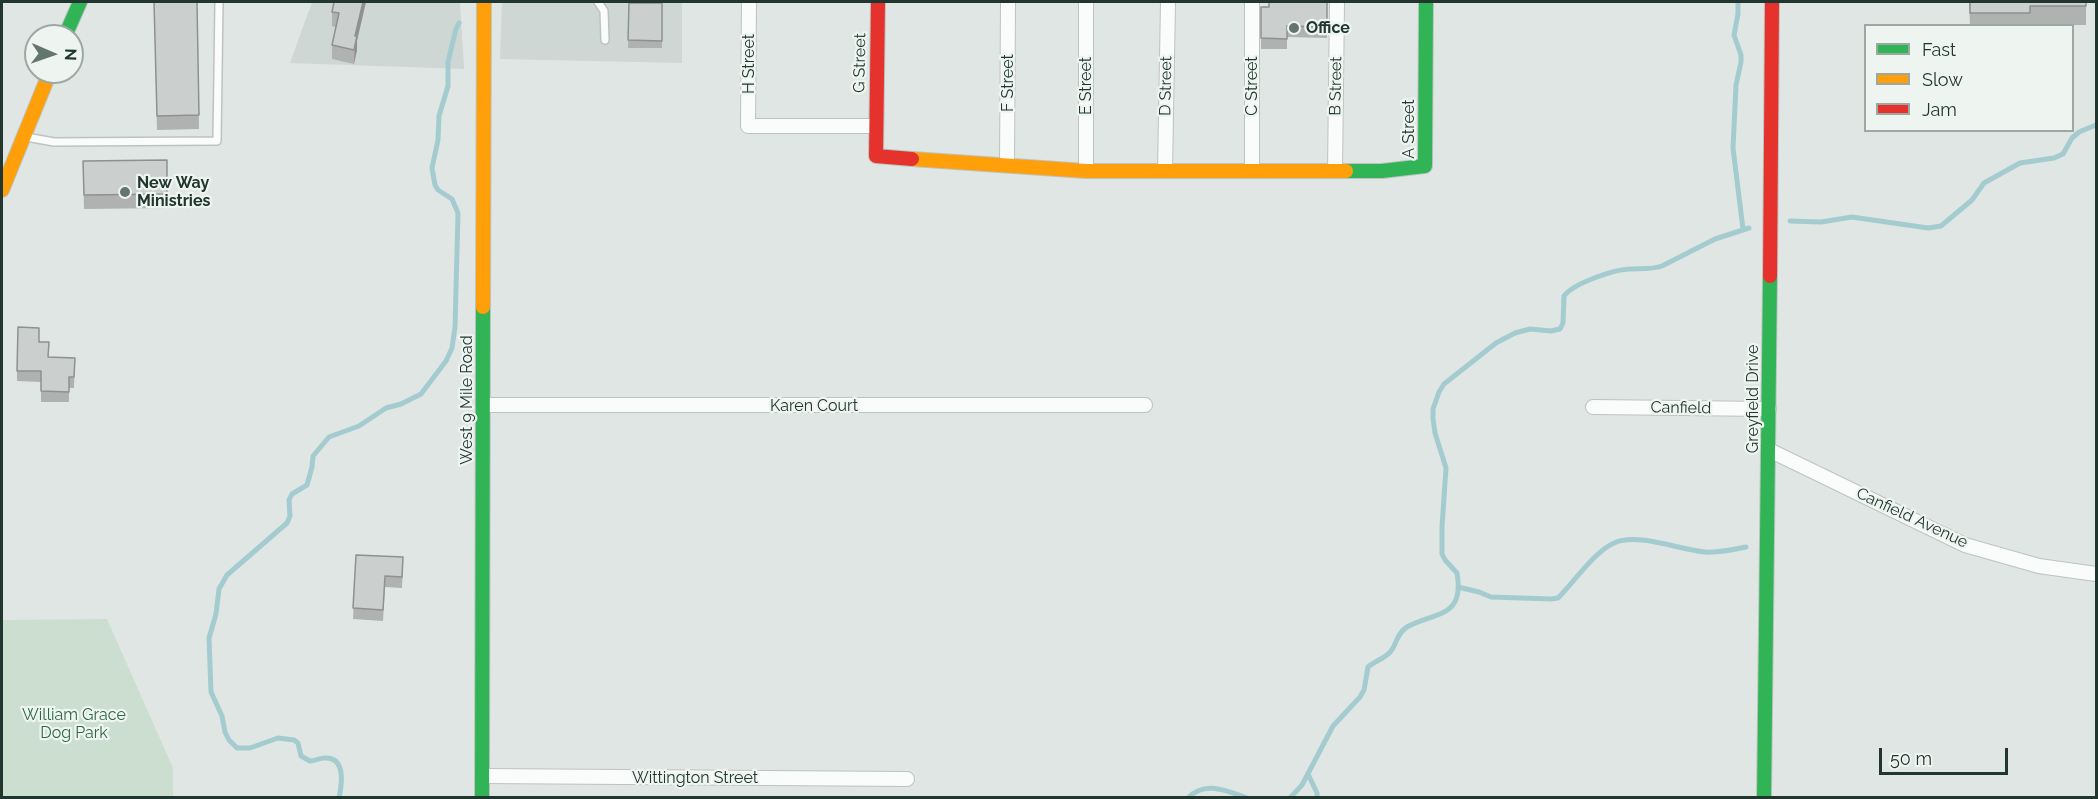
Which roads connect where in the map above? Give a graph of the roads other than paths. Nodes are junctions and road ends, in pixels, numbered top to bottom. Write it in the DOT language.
graph roads {
  1 [pos="80,2"];
  2 [pos="219,2"];
  3 [pos="484,2"];
  4 [pos="598,2"];
  5 [pos="605,2"];
  6 [pos="749,2"];
  7 [pos="878,2"];
  8 [pos="1008,2"];
  9 [pos="1086,2"];
  10 [pos="1168,2"];
  11 [pos="1252,2"];
  12 [pos="1337,2"];
  13 [pos="1426,2"];
  14 [pos="1772,2"];
  15 [pos="70,24"];
  16 [pos="605,40"];
  17 [pos="45,84"];
  18 [pos="876,126"];
  19 [pos="23,136"];
  20 [pos="1007,165"];
  21 [pos="1252,170"];
  22 [pos="1086,171"];
  23 [pos="1165,171"];
  24 [pos="1335,171"];
  25 [pos="2,190"];
  26 [pos="483,405"];
  27 [pos="1145,405"];
  28 [pos="1593,406"];
  29 [pos="1769,409"];
  30 [pos="1769,450"];
  31 [pos="2097,574"];
  32 [pos="483,776"];
  33 [pos="907,779"];
  34 [pos="483,798"];
  35 [pos="1764,798"];
  1 -- 15 [label="street"];
  2 -- 19 [label="lane"];
  3 -- 26 [label="street, West 9 Mile Road"];
  4 -- 5 [label="lane"];
  4 -- 16 [label="lane"];
  6 -- 18 [label="street, H Street"];
  7 -- 18 [label="street, G Street"];
  8 -- 20 [label="street, F Street"];
  9 -- 22 [label="street, E Street"];
  10 -- 23 [label="street, D Street"];
  11 -- 21 [label="street, C Street"];
  12 -- 24 [label="street, B Street"];
  13 -- 24 [label="street, A Street"];
  14 -- 29 [label="street, Greyfield Drive"];
  17 -- 19 [label="street"];
  18 -- 20 [label="street, G Street"];
  19 -- 25 [label="street"];
  20 -- 22 [label="street"];
  21 -- 23 [label="street"];
  21 -- 24 [label="street"];
  22 -- 23 [label="street"];
  26 -- 27 [label="street, Karen Court"];
  26 -- 32 [label="street, West 9 Mile Road"];
  28 -- 29 [label="street, Canfield"];
  29 -- 30 [label="street, Greyfield Drive"];
  30 -- 31 [label="street, Canfield Avenue"];
  30 -- 35 [label="street, Greyfield Drive"];
  32 -- 33 [label="street, Wittington Street"];
  32 -- 34 [label="street, West 9 Mile Road"];
}
